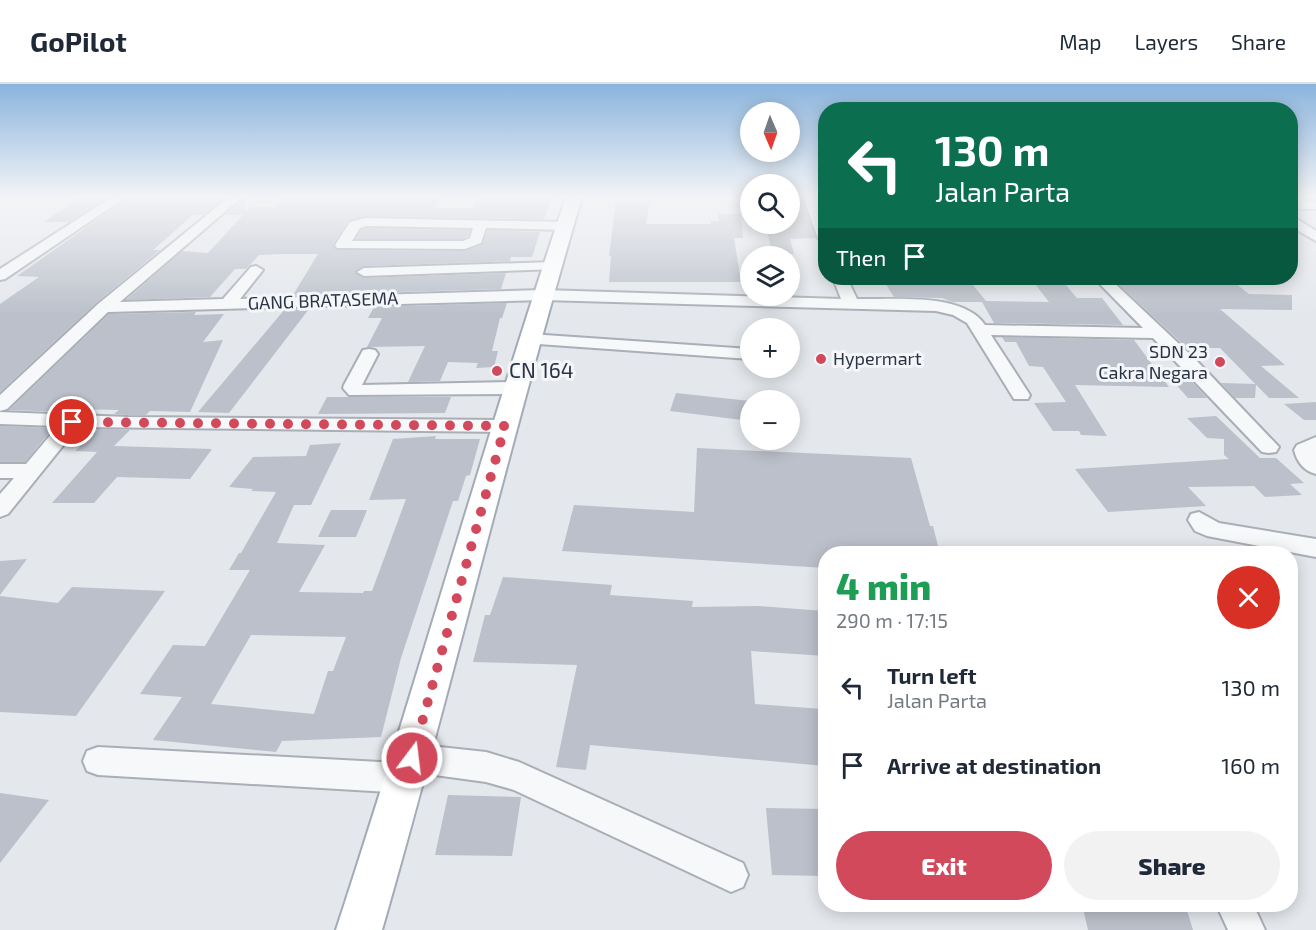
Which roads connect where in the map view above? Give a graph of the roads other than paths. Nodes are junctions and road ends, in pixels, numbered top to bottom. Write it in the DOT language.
graph roads {
  1 [pos="58,236"];
  2 [pos="188,236"];
  3 [pos="347,236"];
  4 [pos="477,236"];
  5 [pos="562,236"];
  6 [pos="0,261"];
  7 [pos="22,261"];
  8 [pos="552,266"];
  9 [pos="256,270"];
  10 [pos="364,272"];
  11 [pos="0,276"];
  12 [pos="843,285"];
  13 [pos="1108,285"];
  14 [pos="543,295"];
  15 [pos="850,303"];
  16 [pos="227,304"];
  17 [pos="104,307"];
  18 [pos="981,330"];
  19 [pos="1156,333"];
  20 [pos="547,334"];
  21 [pos="740,347"];
  22 [pos="369,354"];
  23 [pos="515,388"];
  24 [pos="1021,395"];
  25 [pos="0,405"];
  26 [pos="0,418"];
  27 [pos="72,422"];
  28 [pos="505,426"];
  29 [pos="1316,443"];
  30 [pos="1269,447"];
  31 [pos="1316,467"];
  32 [pos="0,471"];
  33 [pos="31,471"];
  34 [pos="0,509"];
  35 [pos="1199,520"];
  36 [pos="1316,548"];
  37 [pos="98,761"];
  38 [pos="409,768"];
  39 [pos="731,875"];
  40 [pos="1238,912"];
  41 [pos="359,930"];
  42 [pos="1247,930"];
  1 -- 7 [label="street"];
  2 -- 17 [label="street"];
  3 -- 4 [label="street"];
  5 -- 8 [label="main road"];
  6 -- 7 [label="street"];
  7 -- 11 [label="street"];
  8 -- 10 [label="street"];
  8 -- 14 [label="main road"];
  9 -- 16 [label="street"];
  12 -- 15 [label="street"];
  13 -- 19 [label="street"];
  14 -- 15 [label="street, GANG BRATASEMA"];
  14 -- 16 [label="street, GANG BRATASEMA"];
  14 -- 20 [label="main road"];
  15 -- 18 [label="street, GANG BRATASEMA"];
  16 -- 17 [label="street, GANG BRATASEMA"];
  17 -- 25 [label="street"];
  18 -- 19 [label="street"];
  18 -- 24 [label="street"];
  19 -- 30 [label="street"];
  20 -- 21 [label="street"];
  20 -- 23 [label="main road"];
  22 -- 23 [label="street"];
  23 -- 28 [label="main road"];
  26 -- 27 [label="street"];
  27 -- 28 [label="street"];
  27 -- 33 [label="street"];
  28 -- 38 [label="main road"];
  29 -- 31 [label="street"];
  32 -- 33 [label="street"];
  33 -- 34 [label="street"];
  35 -- 36 [label="street"];
  37 -- 38 [label="street"];
  38 -- 39 [label="street"];
  38 -- 41 [label="main road"];
  40 -- 42 [label="street"];
}
